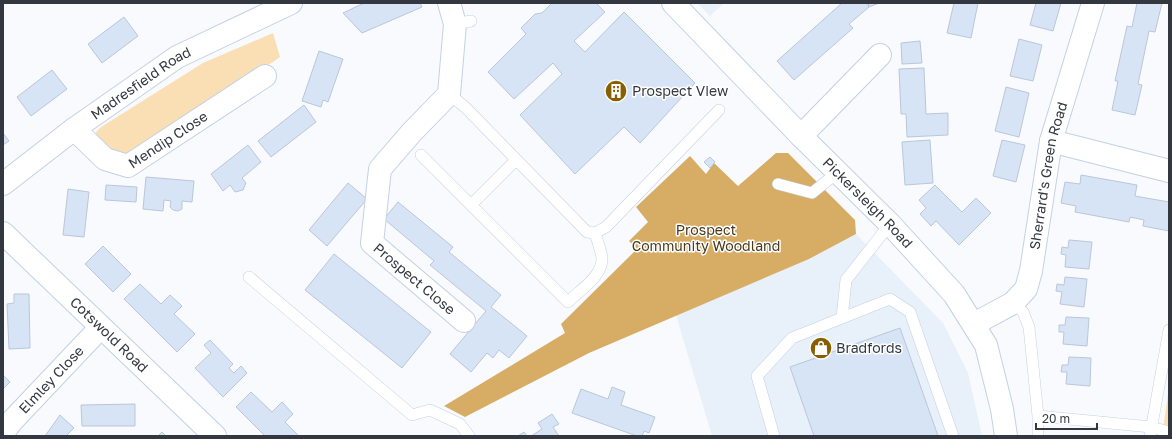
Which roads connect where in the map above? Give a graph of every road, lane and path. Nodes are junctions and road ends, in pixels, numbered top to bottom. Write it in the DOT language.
graph roads {
  1 [pos="291,3"];
  2 [pos="449,3"];
  3 [pos="673,3"];
  4 [pos="1093,3"];
  5 [pos="880,55"];
  6 [pos="265,76"];
  7 [pos="449,94"];
  8 [pos="719,110"];
  9 [pos="74,129"];
  10 [pos="801,136"];
  11 [pos="1051,141"];
  12 [pos="421,155"];
  13 [pos="516,160"];
  14 [pos="1169,171"];
  15 [pos="838,172"];
  16 [pos="3,184"];
  17 [pos="778,184"];
  18 [pos="471,204"];
  19 [pos="890,224"];
  20 [pos="3,233"];
  21 [pos="595,233"];
  22 [pos="249,277"];
  23 [pos="1013,304"];
  24 [pos="842,318"];
  25 [pos="464,321"];
  26 [pos="974,324"];
  27 [pos="101,327"];
  28 [pos="1169,330"];
  29 [pos="1038,416"];
  30 [pos="1151,432"];
  31 [pos="1169,432"];
  32 [pos="3,433"];
  33 [pos="215,436"];
  34 [pos="470,436"];
  35 [pos="774,436"];
  36 [pos="953,436"];
  37 [pos="1006,436"];
  38 [pos="1038,436"];
  1 -- 9 [label="street, Madresfield Road"];
  2 -- 7 [label="street"];
  3 -- 10 [label="street, Pickersleigh Road"];
  4 -- 11 [label="street, Sherrard's Green Road"];
  5 -- 10 [label="street"];
  6 -- 9 [label="street, Mendip Close"];
  7 -- 13 [label="lane"];
  7 -- 25 [label="street, Prospect Close"];
  8 -- 21 [label="lane"];
  9 -- 16 [label="street, Madresfield Road"];
  10 -- 15 [label="street, Pickersleigh Road"];
  11 -- 14 [label="street"];
  11 -- 23 [label="street, Sherrard's Green Road"];
  12 -- 18 [label="lane"];
  13 -- 18 [label="lane"];
  13 -- 21 [label="lane"];
  15 -- 17 [label="lane"];
  15 -- 19 [label="street, Pickersleigh Road"];
  18 -- 21 [label="lane"];
  19 -- 24 [label="lane"];
  19 -- 26 [label="street, Pickersleigh Road"];
  20 -- 27 [label="street, Cotswold Road"];
  22 -- 34 [label="lane"];
  23 -- 26 [label="street, Sherrard's Green Road"];
  23 -- 29 [label="lane"];
  24 -- 35 [label="lane"];
  24 -- 36 [label="lane"];
  26 -- 37 [label="street, Pickersleigh Road"];
  27 -- 32 [label="street, Elmley Close"];
  27 -- 33 [label="street, Cotswold Road"];
  28 -- 30 [label="lane"];
  29 -- 30 [label="lane"];
  29 -- 38 [label="lane"];
  30 -- 31 [label="lane"];
}
